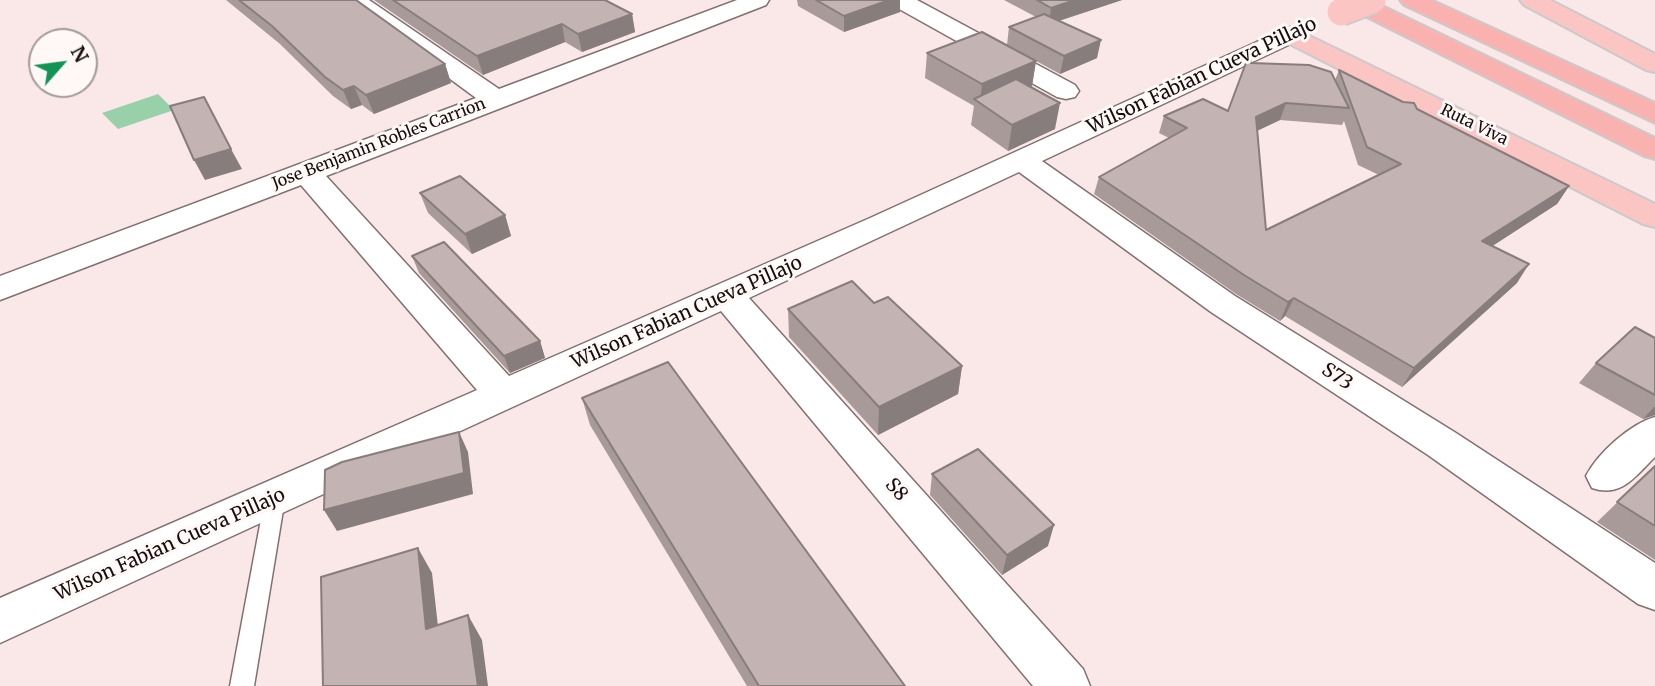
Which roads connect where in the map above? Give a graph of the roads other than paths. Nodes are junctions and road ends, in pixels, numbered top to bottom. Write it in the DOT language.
graph roads {
  1 [pos="354,0"];
  2 [pos="758,0"];
  3 [pos="900,0"];
  4 [pos="1372,0"];
  5 [pos="1412,0"];
  6 [pos="1532,0"];
  7 [pos="1346,6"];
  8 [pos="1291,35"];
  9 [pos="1655,64"];
  10 [pos="1066,91"];
  11 [pos="495,99"];
  12 [pos="1655,114"];
  13 [pos="1655,150"];
  14 [pos="1021,160"];
  15 [pos="306,172"];
  16 [pos="1655,217"];
  17 [pos="0,289"];
  18 [pos="727,295"];
  19 [pos="504,395"];
  20 [pos="1655,432"];
  21 [pos="1607,476"];
  22 [pos="275,498"];
  23 [pos="1655,589"];
  24 [pos="0,621"];
  25 [pos="242,686"];
  26 [pos="1065,686"];
  1 -- 11 [label="street"];
  2 -- 11 [label="street, Jose Benjamin Robles Carrion"];
  3 -- 10 [label="street"];
  4 -- 7 [label="main road, Wilson Fabian Cueva Pillajo, bridge"];
  5 -- 12 [label="highway"];
  6 -- 9 [label="main road"];
  7 -- 8 [label="main road, Wilson Fabian Cueva Pillajo"];
  7 -- 13 [label="highway"];
  8 -- 14 [label="street, Wilson Fabian Cueva Pillajo"];
  8 -- 16 [label="main road, Ruta Viva"];
  11 -- 15 [label="street, Jose Benjamin Robles Carrion"];
  14 -- 18 [label="street, Wilson Fabian Cueva Pillajo"];
  14 -- 23 [label="street, S73"];
  15 -- 17 [label="street, Jose Benjamin Robles Carrion"];
  15 -- 19 [label="street"];
  18 -- 19 [label="street, Wilson Fabian Cueva Pillajo"];
  18 -- 26 [label="street, S8"];
  19 -- 22 [label="street, Wilson Fabian Cueva Pillajo"];
  20 -- 21 [label="street"];
  22 -- 24 [label="street, Wilson Fabian Cueva Pillajo"];
  22 -- 25 [label="lane"];
}
